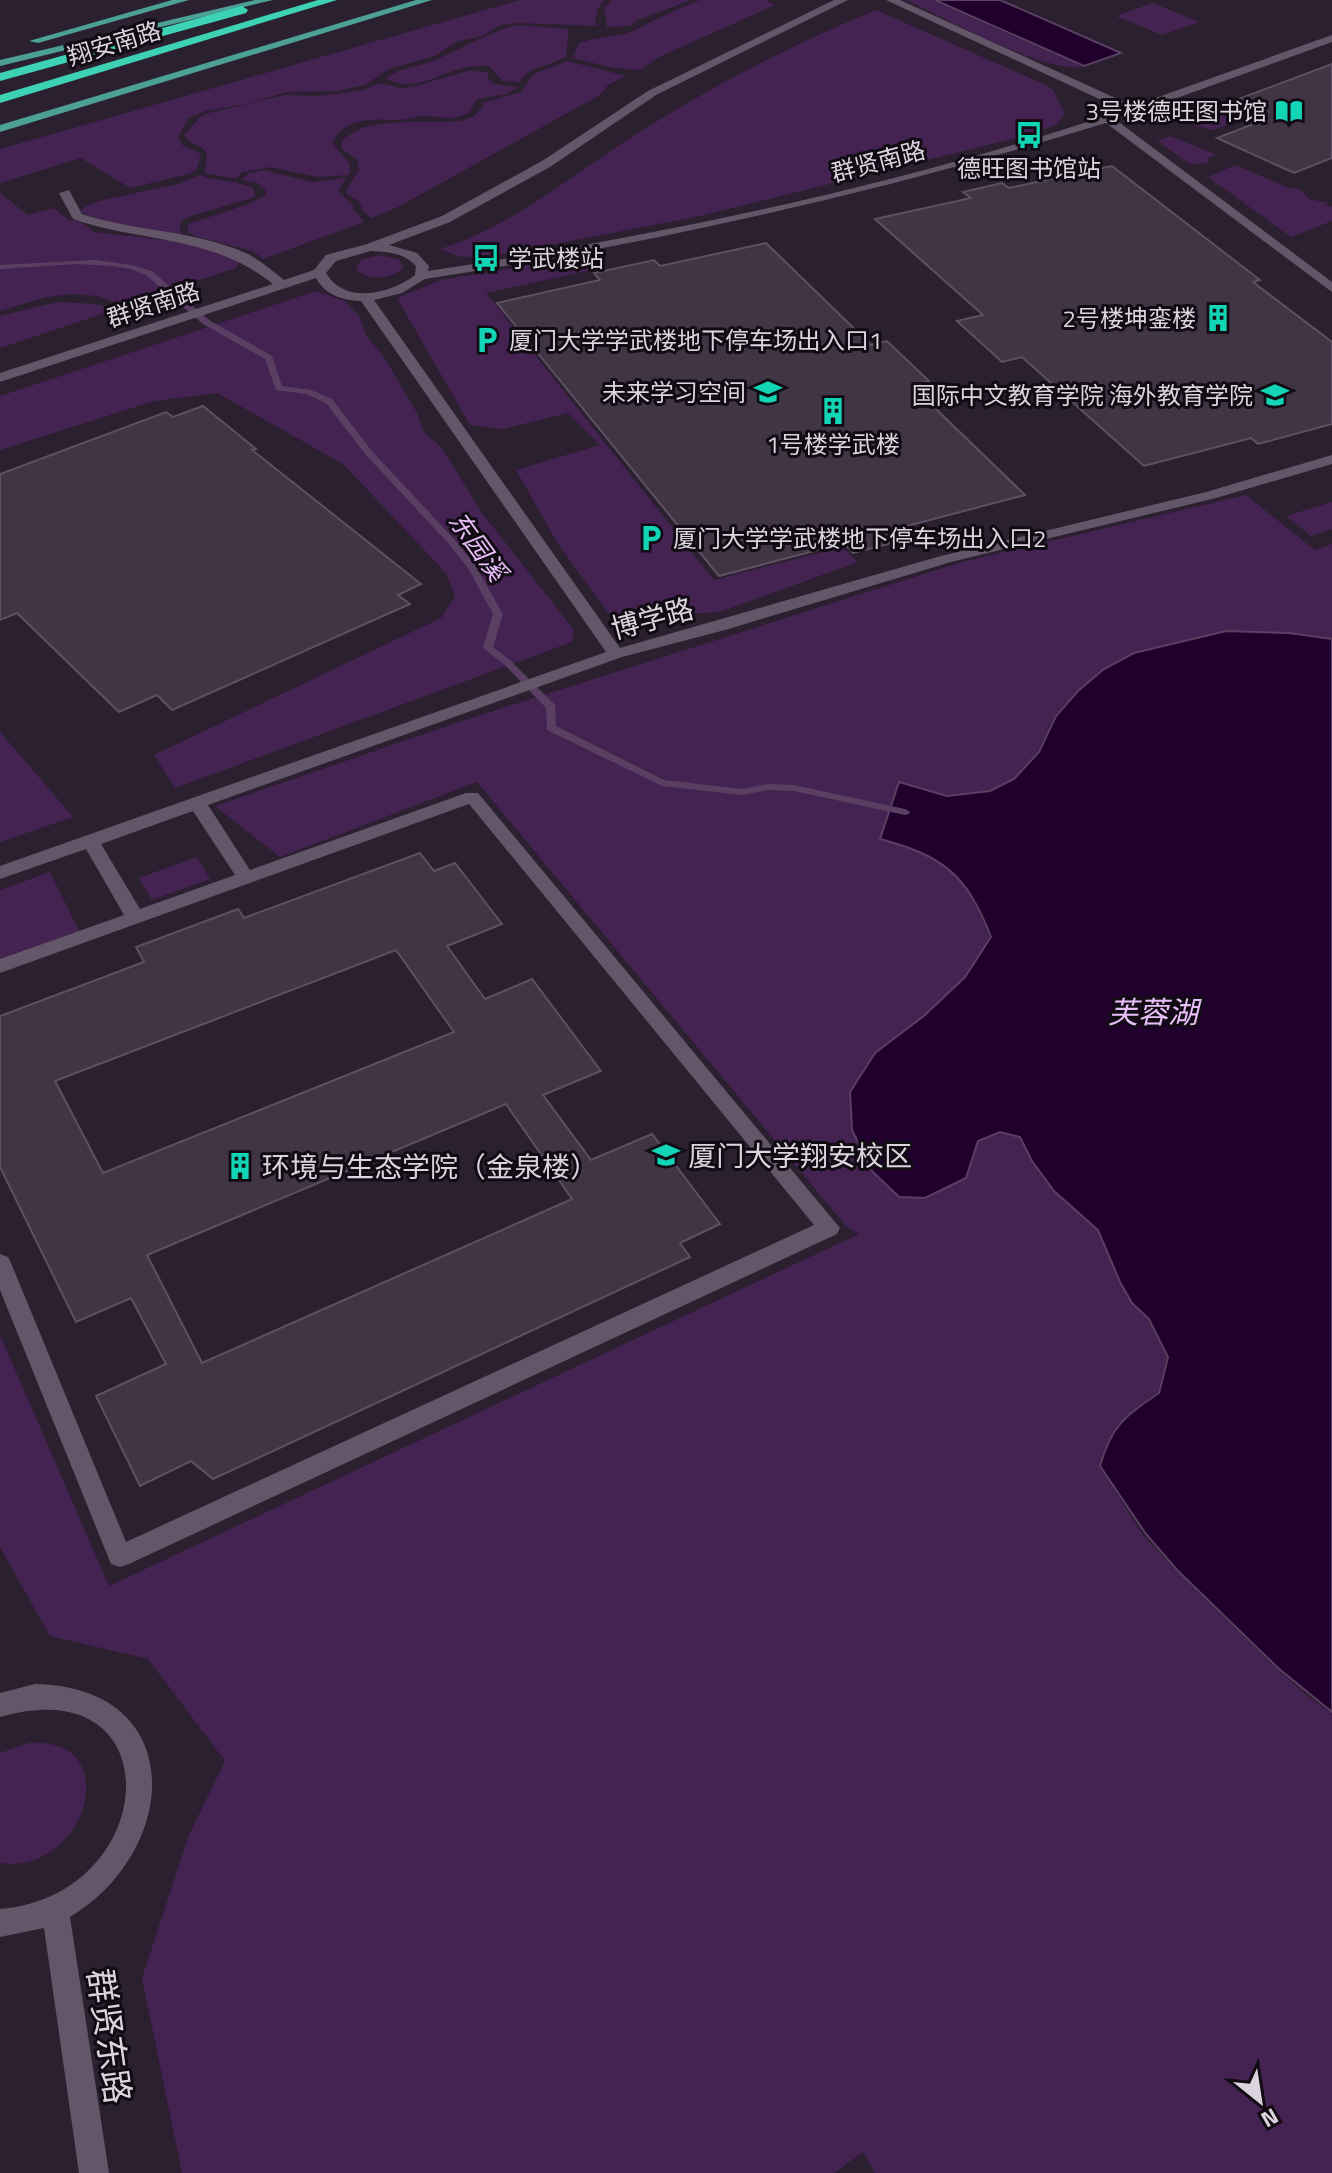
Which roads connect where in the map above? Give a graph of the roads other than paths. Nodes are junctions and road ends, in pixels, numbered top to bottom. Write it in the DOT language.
graph roads {
  1 [pos="184,0"];
  2 [pos="268,0"];
  3 [pos="279,0"];
  4 [pos="331,0"];
  5 [pos="427,0"];
  6 [pos="843,0"];
  7 [pos="891,0"];
  8 [pos="1332,38"];
  9 [pos="0,51"];
  10 [pos="0,63"];
  11 [pos="0,77"];
  12 [pos="0,99"];
  13 [pos="1132,110"];
  14 [pos="1106,118"];
  15 [pos="0,129"];
  16 [pos="65,193"];
  17 [pos="371,247"];
  18 [pos="319,273"];
  19 [pos="421,276"];
  20 [pos="282,285"];
  21 [pos="1332,288"];
  22 [pos="365,297"];
  23 [pos="0,378"];
  24 [pos="1332,459"];
  25 [pos="616,654"];
  26 [pos="197,803"];
  27 [pos="90,841"];
  28 [pos="0,873"];
  29 [pos="246,877"];
  30 [pos="135,917"];
  31 [pos="0,966"];
  32 [pos="0,1263"];
  33 [pos="0,1705"];
  34 [pos="55,1909"];
  35 [pos="0,1923"];
  36 [pos="94,2173"];
  1 -- 9 [label="main road"];
  2 -- 10 [label="main road"];
  3 -- 11 [label="highway, 翔安南路"];
  4 -- 12 [label="highway, 翔安南路"];
  5 -- 15 [label="main road"];
  6 -- 17 [label="street"];
  7 -- 13 [label="street"];
  8 -- 13 [label="street, 群贤南路"];
  13 -- 14 [label="street, 群贤南路"];
  14 -- 19 [label="street, 群贤南路"];
  14 -- 21 [label="street"];
  16 -- 20 [label="street"];
  17 -- 18 [label="street, 群贤南路"];
  17 -- 19 [label="street"];
  18 -- 20 [label="street, 群贤南路"];
  18 -- 22 [label="street"];
  19 -- 22 [label="street, 群贤南路"];
  20 -- 23 [label="street, 群贤南路"];
  22 -- 25 [label="street"];
  24 -- 25 [label="street, 博学路"];
  25 -- 26 [label="street, 博学路"];
  26 -- 27 [label="street, 博学路"];
  26 -- 29 [label="street"];
  27 -- 28 [label="street, 博学路"];
  27 -- 30 [label="street"];
  29 -- 30 [label="street"];
  29 -- 32 [label="street"];
  30 -- 31 [label="street"];
  33 -- 34 [label="street"];
  34 -- 35 [label="street"];
  34 -- 36 [label="street, 群贤东路"];
}
